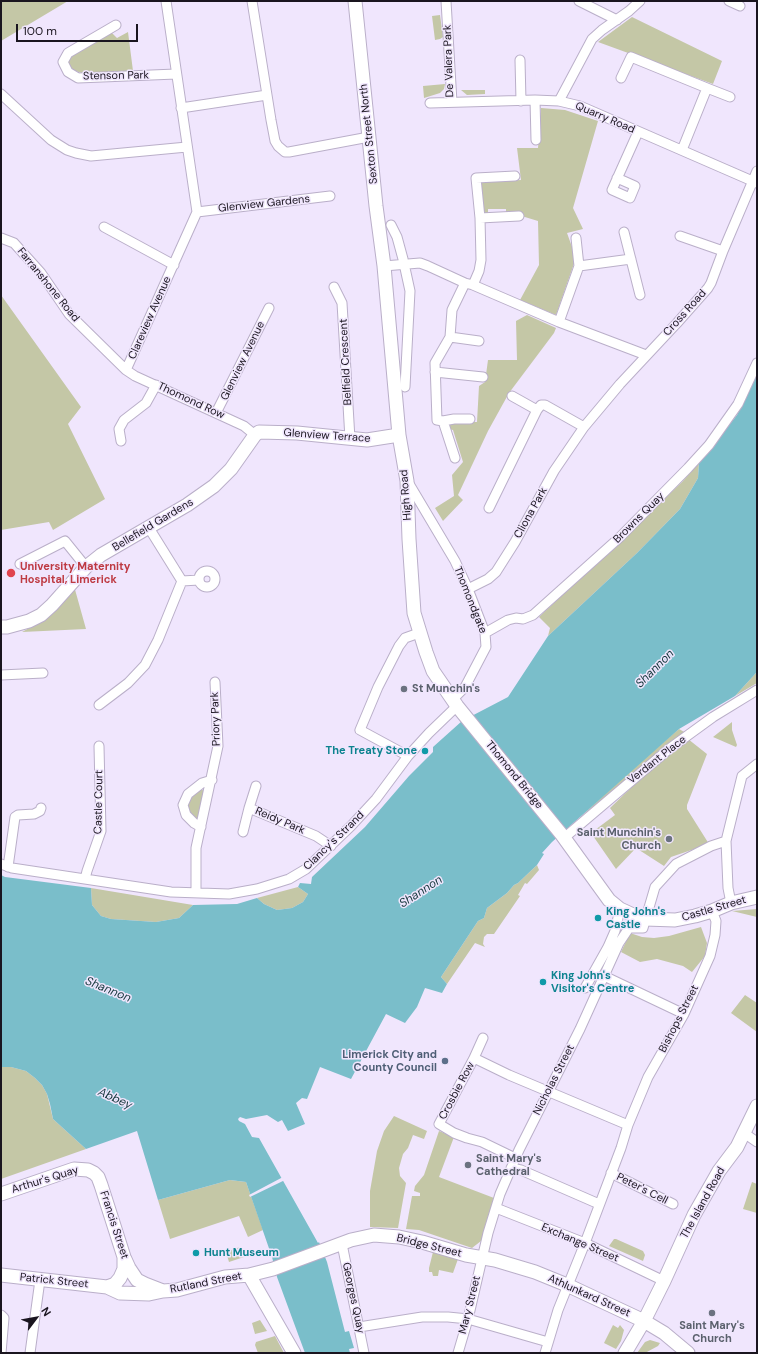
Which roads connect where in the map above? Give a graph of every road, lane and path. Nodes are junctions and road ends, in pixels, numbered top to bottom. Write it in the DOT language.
graph roads {
  1 [pos="166,1"];
  2 [pos="252,1"];
  3 [pos="355,1"];
  4 [pos="446,1"];
  5 [pos="579,1"];
  6 [pos="640,1"];
  7 [pos="729,1"];
  8 [pos="740,6"];
  9 [pos="617,20"];
  10 [pos="116,25"];
  11 [pos="520,60"];
  12 [pos="176,74"];
  13 [pos="621,78"];
  14 [pos="708,88"];
  15 [pos="1,94"];
  16 [pos="267,95"];
  17 [pos="730,97"];
  18 [pos="535,100"];
  19 [pos="521,101"];
  20 [pos="559,101"];
  21 [pos="452,102"];
  22 [pos="430,103"];
  23 [pos="181,108"];
  24 [pos="638,132"];
  25 [pos="369,137"];
  26 [pos="536,140"];
  27 [pos="187,147"];
  28 [pos="682,150"];
  29 [pos="757,171"];
  30 [pos="515,176"];
  31 [pos="617,178"];
  32 [pos="755,182"];
  33 [pos="330,196"];
  34 [pos="197,212"];
  35 [pos="519,216"];
  36 [pos="480,218"];
  37 [pos="391,225"];
  38 [pos="104,227"];
  39 [pos="624,232"];
  40 [pos="680,236"];
  41 [pos="1,238"];
  42 [pos="576,238"];
  43 [pos="723,251"];
  44 [pos="631,259"];
  45 [pos="404,264"];
  46 [pos="174,265"];
  47 [pos="384,266"];
  48 [pos="579,266"];
  49 [pos="469,284"];
  50 [pos="334,287"];
  51 [pos="640,295"];
  52 [pos="269,308"];
  53 [pos="558,322"];
  54 [pos="450,337"];
  55 [pos="479,341"];
  56 [pos="646,355"];
  57 [pos="757,363"];
  58 [pos="126,370"];
  59 [pos="435,372"];
  60 [pos="483,376"];
  61 [pos="156,385"];
  62 [pos="405,387"];
  63 [pos="512,396"];
  64 [pos="537,410"];
  65 [pos="216,414"];
  66 [pos="470,419"];
  67 [pos="443,421"];
  68 [pos="584,427"];
  69 [pos="255,435"];
  70 [pos="399,435"];
  71 [pos="350,439"];
  72 [pos="121,441"];
  73 [pos="455,458"];
  74 [pos="413,501"];
  75 [pos="489,508"];
  76 [pos="149,528"];
  77 [pos="20,564"];
  78 [pos="86,567"];
  79 [pos="199,580"];
  80 [pos="182,581"];
  81 [pos="468,589"];
  82 [pos="1,627"];
  83 [pos="419,633"];
  84 [pos="485,633"];
  85 [pos="43,673"];
  86 [pos="1,675"];
  87 [pos="214,682"];
  88 [pos="757,690"];
  89 [pos="99,705"];
  90 [pos="458,706"];
  91 [pos="99,746"];
  92 [pos="408,756"];
  93 [pos="757,764"];
  94 [pos="212,780"];
  95 [pos="256,786"];
  96 [pos="41,808"];
  97 [pos="249,808"];
  98 [pos="201,827"];
  99 [pos="242,832"];
  100 [pos="563,836"];
  101 [pos="726,841"];
  102 [pos="331,846"];
  103 [pos="4,865"];
  104 [pos="85,879"];
  105 [pos="196,893"];
  106 [pos="757,897"];
  107 [pos="731,903"];
  108 [pos="620,909"];
  109 [pos="712,911"];
  110 [pos="645,919"];
  111 [pos="604,976"];
  112 [pos="585,988"];
  113 [pos="684,1014"];
  114 [pos="483,1038"];
  115 [pos="474,1058"];
  116 [pos="548,1091"];
  117 [pos="757,1106"];
  118 [pos="628,1125"];
  119 [pos="744,1133"];
  120 [pos="757,1142"];
  121 [pos="517,1154"];
  122 [pos="511,1168"];
  123 [pos="88,1170"];
  124 [pos="611,1173"];
  125 [pos="1,1194"];
  126 [pos="599,1204"];
  127 [pos="673,1204"];
  128 [pos="496,1208"];
  129 [pos="585,1243"];
  130 [pos="336,1246"];
  131 [pos="124,1257"];
  132 [pos="482,1257"];
  133 [pos="1,1275"];
  134 [pos="249,1275"];
  135 [pos="40,1280"];
  136 [pos="664,1280"];
  137 [pos="568,1285"];
  138 [pos="108,1287"];
  139 [pos="163,1291"];
  140 [pos="1,1315"];
  141 [pos="468,1319"];
  142 [pos="644,1321"];
  143 [pos="359,1327"];
  144 [pos="548,1342"];
  145 [pos="1,1353"];
  146 [pos="30,1353"];
  147 [pos="294,1353"];
  148 [pos="364,1353"];
  149 [pos="458,1353"];
  150 [pos="545,1353"];
  151 [pos="625,1353"];
  152 [pos="688,1353"];
  1 -- 12 [label="street"];
  2 -- 16 [label="street"];
  3 -- 25 [label="main road, Sexton Street North"];
  4 -- 21 [label="street, De Valera Park"];
  5 -- 9 [label="street"];
  6 -- 9 [label="street"];
  7 -- 8 [label="street"];
  9 -- 20 [label="street"];
  10 -- 12 [label="street, Stenson Park"];
  11 -- 19 [label="street"];
  12 -- 23 [label="street"];
  13 -- 14 [label="street"];
  14 -- 17 [label="street"];
  14 -- 28 [label="street"];
  15 -- 27 [label="street"];
  16 -- 23 [label="street"];
  16 -- 25 [label="street"];
  18 -- 19 [label="street, Quarry Road"];
  18 -- 20 [label="street, Quarry Road"];
  18 -- 26 [label="street"];
  19 -- 21 [label="street, Quarry Road"];
  20 -- 24 [label="street, Quarry Road"];
  21 -- 22 [label="street, De Valera Park"];
  23 -- 27 [label="street"];
  24 -- 28 [label="street, Quarry Road"];
  24 -- 31 [label="street"];
  25 -- 47 [label="main road, Sexton Street North"];
  27 -- 34 [label="street"];
  28 -- 32 [label="street, Quarry Road"];
  29 -- 32 [label="street, Cross Road"];
  30 -- 36 [label="street"];
  32 -- 43 [label="street, Cross Road"];
  33 -- 34 [label="street, Glenview Gardens"];
  34 -- 46 [label="street"];
  35 -- 36 [label="street"];
  36 -- 49 [label="street"];
  37 -- 45 [label="street"];
  38 -- 46 [label="street"];
  39 -- 44 [label="street"];
  40 -- 43 [label="street"];
  41 -- 58 [label="street, Farranshone Road"];
  42 -- 48 [label="street"];
  43 -- 56 [label="street, Cross Road"];
  44 -- 48 [label="street"];
  44 -- 51 [label="street"];
  45 -- 47 [label="street"];
  45 -- 49 [label="street"];
  45 -- 62 [label="street"];
  46 -- 58 [label="street, Clareview Avenue"];
  47 -- 70 [label="main road, High Road"];
  48 -- 53 [label="street"];
  49 -- 53 [label="street"];
  49 -- 54 [label="street"];
  50 -- 71 [label="street, Belfield Crescent"];
  52 -- 65 [label="street, Glenview Avenue"];
  53 -- 56 [label="street"];
  54 -- 55 [label="street"];
  54 -- 59 [label="street"];
  56 -- 68 [label="street, Cliona Park"];
  57 -- 84 [label="street, Browns Quay"];
  58 -- 61 [label="street, Thomond Row"];
  59 -- 60 [label="street"];
  59 -- 67 [label="street"];
  61 -- 65 [label="street, Thomond Row"];
  61 -- 72 [label="street"];
  63 -- 64 [label="street"];
  64 -- 68 [label="street"];
  64 -- 75 [label="street"];
  65 -- 69 [label="street, Thomond Row"];
  66 -- 67 [label="street"];
  67 -- 73 [label="street"];
  68 -- 81 [label="street, Cliona Park"];
  69 -- 71 [label="main road, Glenview Terrace"];
  69 -- 76 [label="main road, Bellefield Gardens"];
  70 -- 71 [label="main road, Glenview Terrace"];
  70 -- 74 [label="main road, High Road"];
  74 -- 81 [label="street, Thomondgate"];
  74 -- 83 [label="main road, High Road"];
  76 -- 78 [label="main road, Bellefield Gardens"];
  76 -- 80 [label="street"];
  77 -- 78 [label="street"];
  78 -- 82 [label="main road, Bellefield Gardens"];
  79 -- 80 [label="street"];
  80 -- 89 [label="street"];
  81 -- 84 [label="street, Thomondgate"];
  83 -- 90 [label="main road, High Road"];
  83 -- 92 [label="street"];
  84 -- 90 [label="street, Thomondgate"];
  85 -- 86 [label="street"];
  87 -- 94 [label="street, Priory Park"];
  88 -- 100 [label="street, Verdant Place"];
  90 -- 92 [label="street, Clancy's Strand"];
  90 -- 100 [label="main road, Thomond Bridge"];
  91 -- 104 [label="street, Castle Court"];
  92 -- 102 [label="street, Clancy's Strand"];
  93 -- 101 [label="street"];
  94 -- 98 [label="street, Priory Park"];
  94 -- 98 [label="street"];
  95 -- 97 [label="street, Reidy Park"];
  96 -- 103 [label="street"];
  97 -- 99 [label="street"];
  97 -- 102 [label="street, Reidy Park"];
  98 -- 105 [label="street, Priory Park"];
  100 -- 108 [label="main road, Castle Street"];
  101 -- 107 [label="street"];
  101 -- 110 [label="street"];
  102 -- 105 [label="street, Clancy's Strand"];
  103 -- 104 [label="street, Clancy's Strand"];
  104 -- 105 [label="street, Clancy's Strand"];
  106 -- 107 [label="main road, Castle Street"];
  107 -- 109 [label="main road, Castle Street"];
  108 -- 110 [label="main road, Castle Street"];
  108 -- 112 [label="street"];
  109 -- 110 [label="main road, Castle Street"];
  109 -- 113 [label="street, Bishops Street"];
  110 -- 111 [label="street, Nicholas Street"];
  111 -- 113 [label="street"];
  111 -- 116 [label="street, Nicholas Street"];
  113 -- 118 [label="street, Bishops Street"];
  114 -- 115 [label="street, Crosbie Row"];
  115 -- 116 [label="street"];
  115 -- 121 [label="street, Crosbie Row"];
  116 -- 118 [label="street"];
  116 -- 121 [label="street, Nicholas Street"];
  117 -- 119 [label="main road, The Island Road"];
  118 -- 124 [label="street, Bishops Street"];
  119 -- 120 [label="street"];
  119 -- 136 [label="main road, The Island Road"];
  121 -- 122 [label="street, Nicholas Street"];
  122 -- 126 [label="street"];
  122 -- 128 [label="street, Nicholas Street"];
  123 -- 125 [label="main road, Arthur's Quay"];
  123 -- 131 [label="main road, Francis Street"];
  124 -- 126 [label="street, Bishops Street"];
  124 -- 127 [label="street, Peter's Cell"];
  126 -- 129 [label="street"];
  128 -- 129 [label="street, Exchange Street"];
  128 -- 132 [label="street, Nicholas Street"];
  129 -- 136 [label="street, Exchange Street"];
  129 -- 137 [label="street"];
  130 -- 132 [label="main road, Bridge Street"];
  130 -- 134 [label="main road, Bridge Street"];
  130 -- 143 [label="street, Georges Quay"];
  131 -- 138 [label="main road"];
  131 -- 139 [label="main road, Francis Street"];
  132 -- 137 [label="main road, Athlunkard Street"];
  132 -- 141 [label="street, Mary Street"];
  133 -- 135 [label="main road, Patrick Street"];
  134 -- 139 [label="main road, Rutland Street"];
  134 -- 147 [label="main road"];
  135 -- 138 [label="main road, Patrick Street"];
  135 -- 146 [label="street"];
  136 -- 142 [label="main road, The Island Road"];
  137 -- 142 [label="main road, Athlunkard Street"];
  137 -- 144 [label="street"];
  138 -- 139 [label="main road, Patrick Street"];
  140 -- 145 [label="street"];
  141 -- 143 [label="street"];
  141 -- 144 [label="street"];
  141 -- 149 [label="street, Mary Street"];
  142 -- 151 [label="main road, The Island Road"];
  142 -- 152 [label="main road, Athlunkard Street"];
  143 -- 148 [label="street, Georges Quay"];
  144 -- 150 [label="street"];
}
